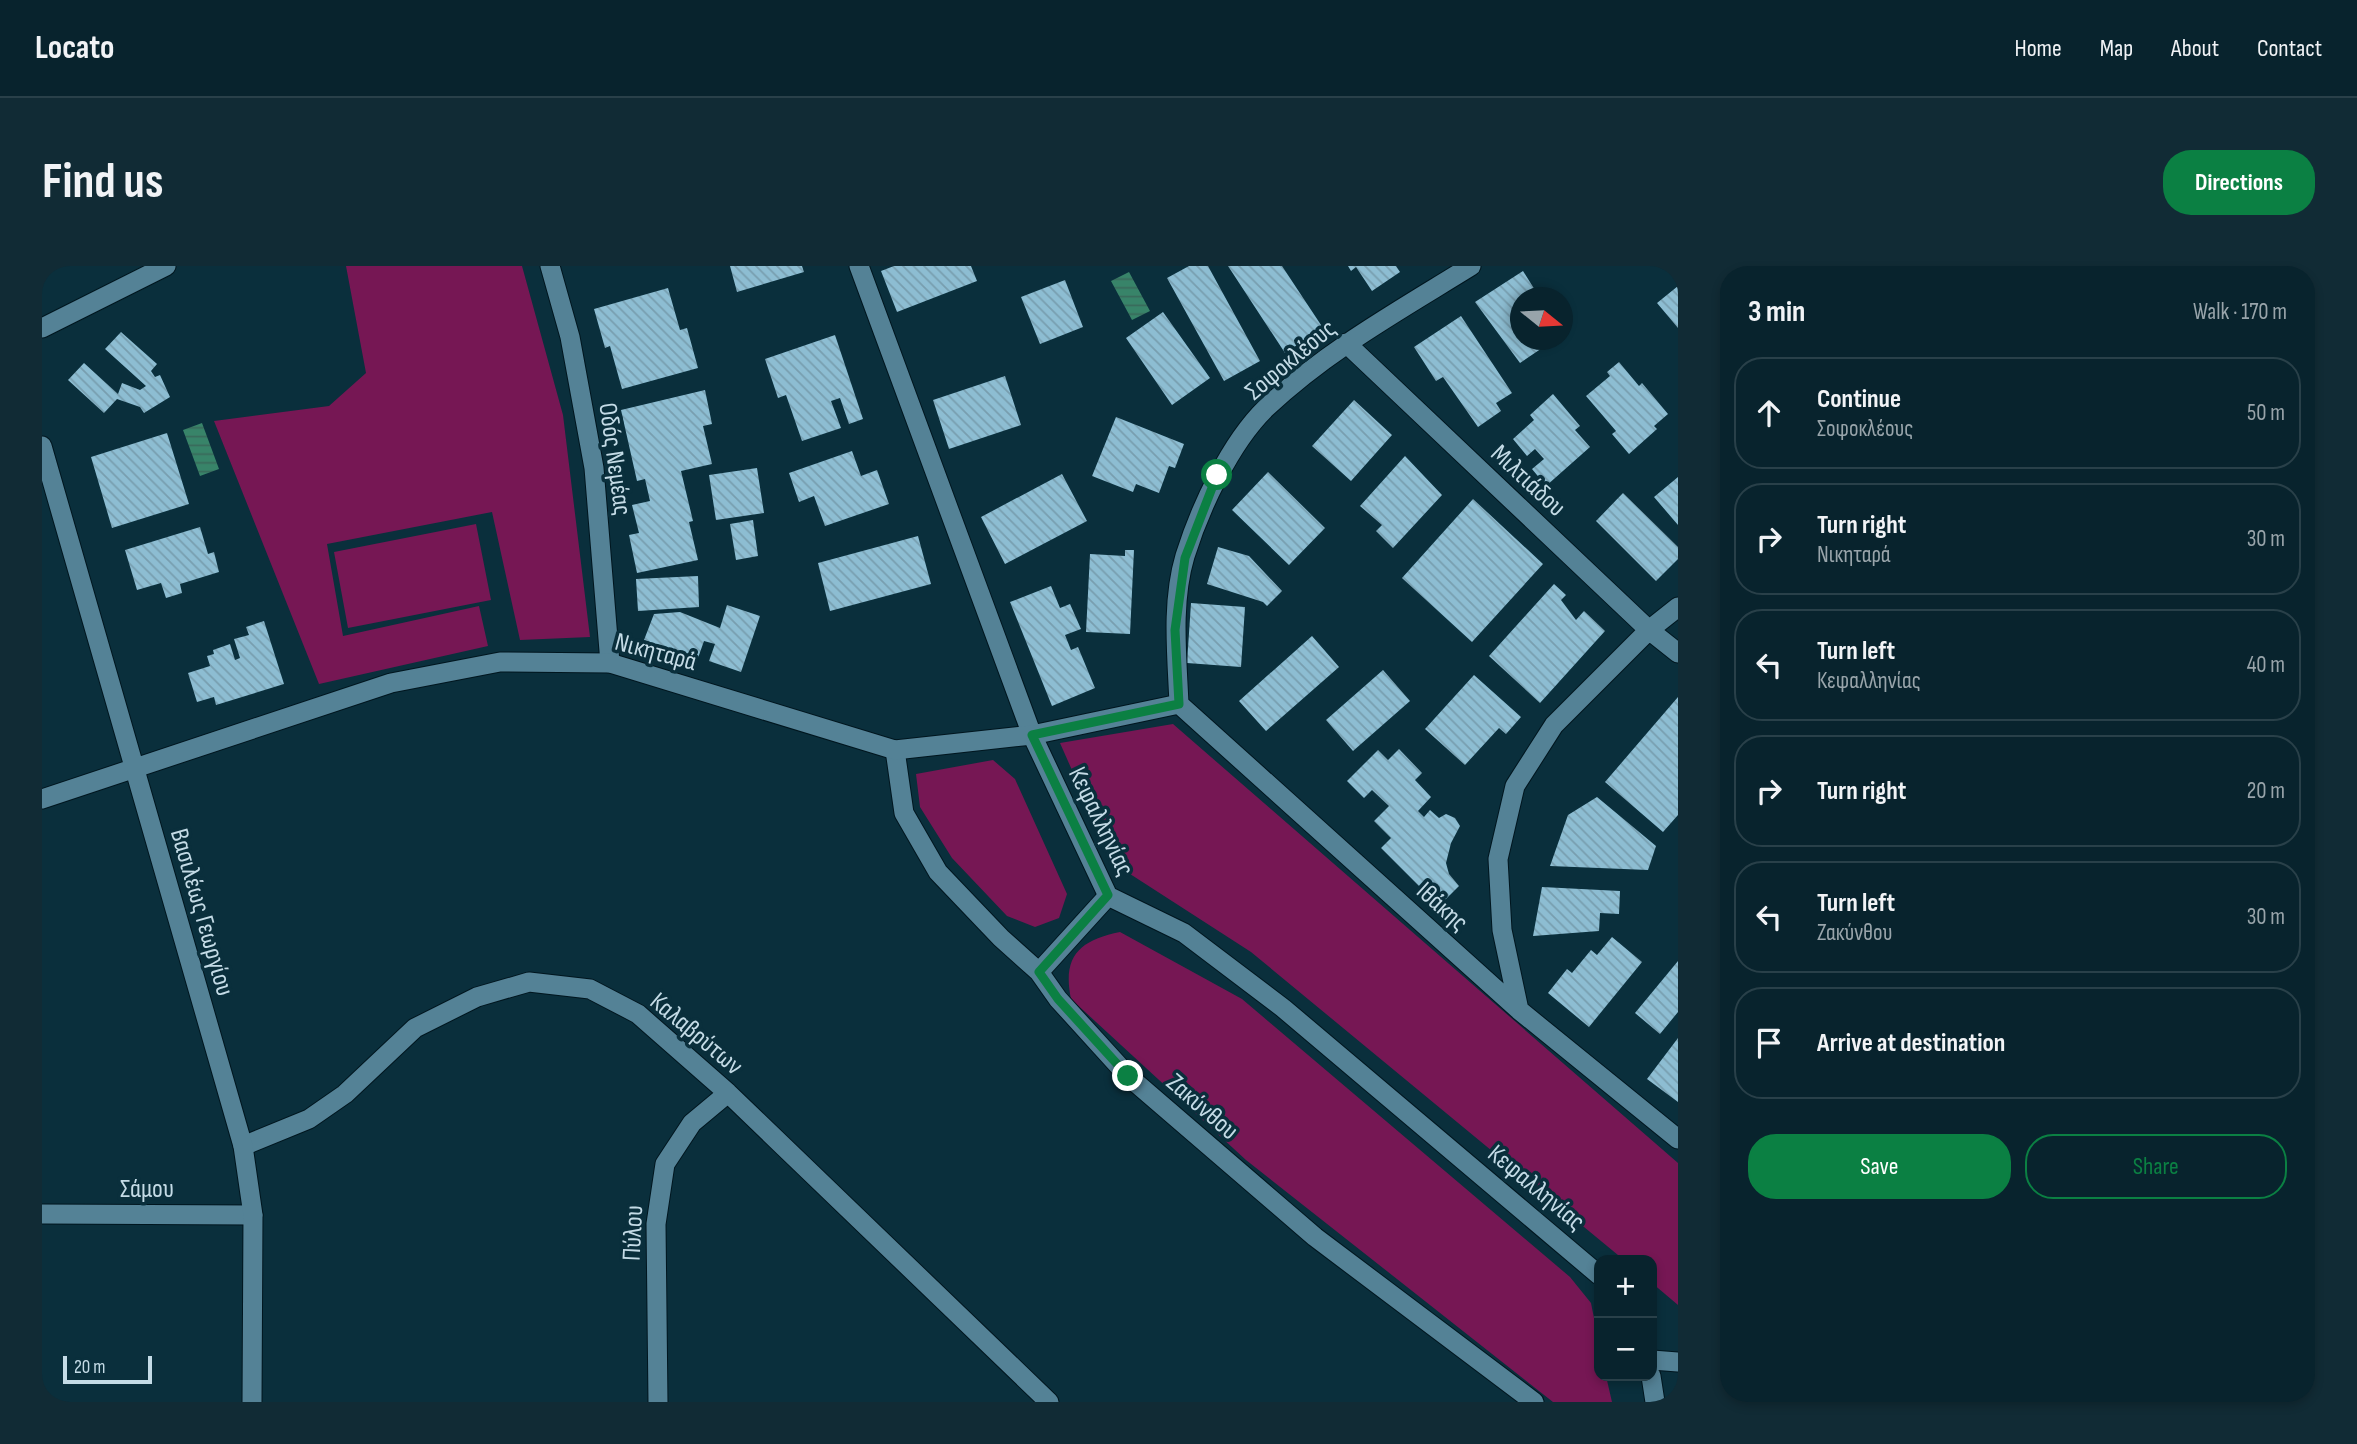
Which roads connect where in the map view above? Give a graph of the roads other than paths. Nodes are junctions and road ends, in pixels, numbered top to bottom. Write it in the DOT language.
graph roads {
  1 [pos="166,266"];
  2 [pos="550,266"];
  3 [pos="859,266"];
  4 [pos="1471,266"];
  5 [pos="42,327"];
  6 [pos="1346,343"];
  7 [pos="42,446"];
  8 [pos="1678,607"];
  9 [pos="1649,630"];
  10 [pos="1678,653"];
  11 [pos="610,663"];
  12 [pos="1179,704"];
  13 [pos="1032,735"];
  14 [pos="895,750"];
  15 [pos="134,766"];
  16 [pos="42,799"];
  17 [pos="1108,895"];
  18 [pos="1039,972"];
  19 [pos="1519,1010"];
  20 [pos="728,1093"];
  21 [pos="1678,1139"];
  22 [pos="243,1146"];
  23 [pos="42,1214"];
  24 [pos="253,1215"];
  25 [pos="1594,1271"];
  26 [pos="1657,1360"];
  27 [pos="1678,1362"];
  28 [pos="1652,1381"];
  29 [pos="252,1402"];
  30 [pos="658,1402"];
  31 [pos="1049,1402"];
  32 [pos="1534,1402"];
  33 [pos="1655,1402"];
  1 -- 5 [label="street"];
  2 -- 11 [label="street, Οδóς Νεμέας"];
  3 -- 13 [label="street, Κεφαλληνίας"];
  4 -- 6 [label="street, Σοφοκλέους"];
  6 -- 9 [label="street, Μιλτιάδου"];
  6 -- 12 [label="street, Σοφοκλέους"];
  7 -- 15 [label="street, Βασιλέως Γεωργίου"];
  8 -- 9 [label="street"];
  9 -- 10 [label="street, Μιλτιάδου"];
  9 -- 19 [label="street"];
  11 -- 14 [label="street, Νικηταρά"];
  11 -- 15 [label="street, Νικηταρά"];
  12 -- 13 [label="street, Νικηταρά"];
  12 -- 19 [label="street, Ιθάκης"];
  13 -- 14 [label="street, Νικηταρά"];
  13 -- 17 [label="street, Κεφαλληνίας"];
  14 -- 18 [label="street, Ζακύνθου"];
  15 -- 16 [label="street, Νικηταρά"];
  15 -- 22 [label="street, Βασιλέως Γεωργίου"];
  17 -- 18 [label="street"];
  17 -- 25 [label="street, Κεφαλληνίας"];
  18 -- 32 [label="street, Ζακύνθου"];
  19 -- 21 [label="street, Ιθάκης"];
  20 -- 22 [label="street, Καλαβρύτων"];
  20 -- 30 [label="street, Πύλου"];
  20 -- 31 [label="street, Καλαβρύτων"];
  22 -- 24 [label="street, Βασιλέως Γεωργίου"];
  23 -- 24 [label="street, Σάμου"];
  24 -- 29 [label="street, Βασιλέως Γεωργίου"];
  26 -- 27 [label="street"];
  28 -- 33 [label="street"];
}
